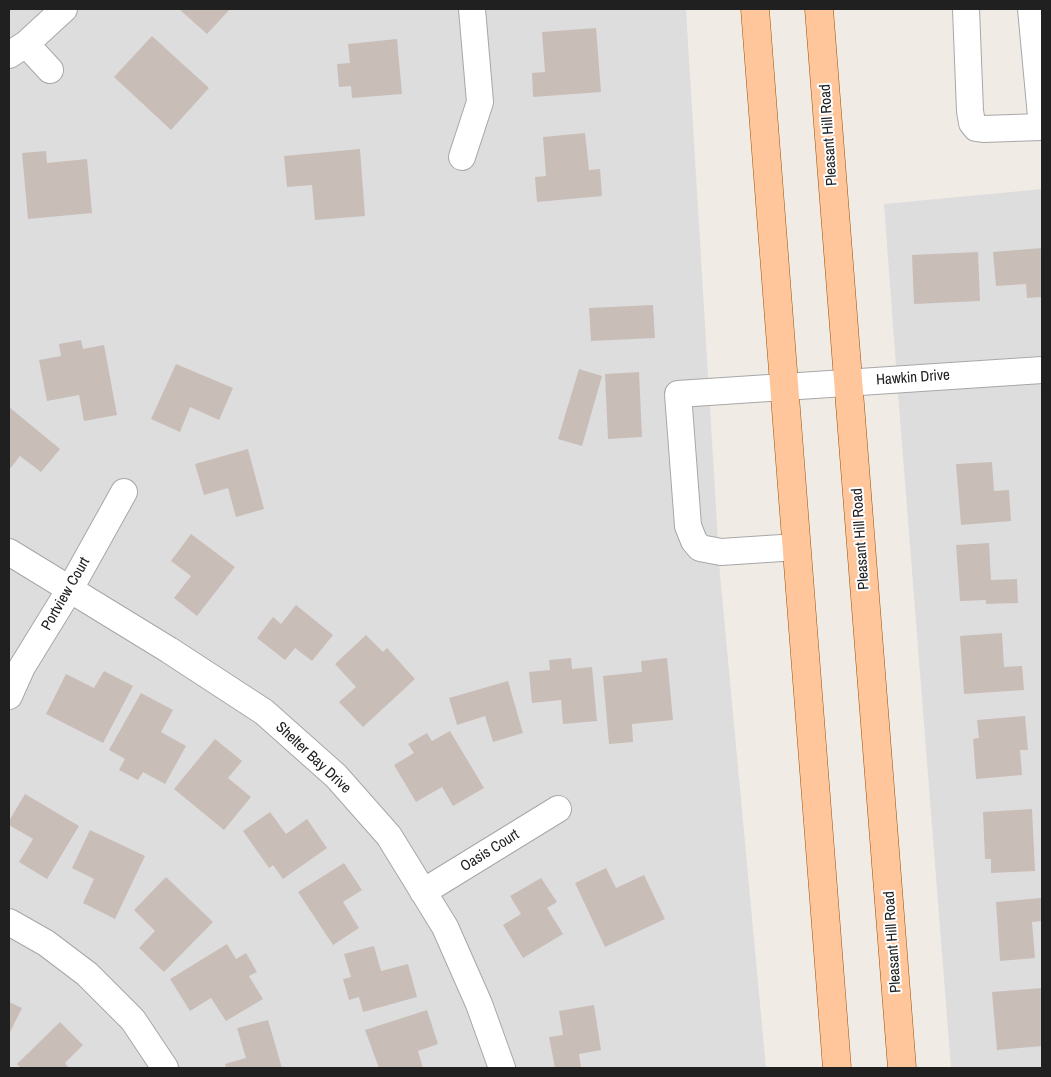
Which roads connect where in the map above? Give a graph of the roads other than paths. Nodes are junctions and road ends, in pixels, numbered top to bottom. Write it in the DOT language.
graph roads {
  1 [pos="64,9"];
  2 [pos="472,9"];
  3 [pos="755,9"];
  4 [pos="819,9"];
  5 [pos="966,9"];
  6 [pos="1031,9"];
  7 [pos="17,50"];
  8 [pos="50,70"];
  9 [pos="1042,127"];
  10 [pos="462,157"];
  11 [pos="1042,370"];
  12 [pos="849,382"];
  13 [pos="784,386"];
  14 [pos="124,492"];
  15 [pos="797,547"];
  16 [pos="9,552"];
  17 [pos="70,589"];
  18 [pos="9,696"];
  19 [pos="558,809"];
  20 [pos="423,892"];
  21 [pos="9,922"];
  22 [pos="165,1068"];
  23 [pos="502,1068"];
  24 [pos="838,1068"];
  25 [pos="902,1068"];
  1 -- 7 [label="street"];
  2 -- 10 [label="street"];
  3 -- 13 [label="main road"];
  4 -- 12 [label="main road, Pleasant Hill Road"];
  5 -- 9 [label="street"];
  6 -- 9 [label="street"];
  7 -- 8 [label="street"];
  11 -- 12 [label="street, Hawkin Drive"];
  12 -- 13 [label="street, Hawkin Drive"];
  12 -- 25 [label="main road, Pleasant Hill Road"];
  13 -- 15 [label="main road"];
  13 -- 15 [label="street, Hawkin Drive"];
  14 -- 17 [label="street, Portview Court"];
  15 -- 24 [label="main road"];
  16 -- 17 [label="street, Shelter Bay Drive"];
  17 -- 18 [label="street, Portview Court"];
  17 -- 20 [label="street, Shelter Bay Drive"];
  19 -- 20 [label="street, Oasis Court"];
  20 -- 23 [label="street, Shelter Bay Drive"];
  21 -- 22 [label="street"];
}
